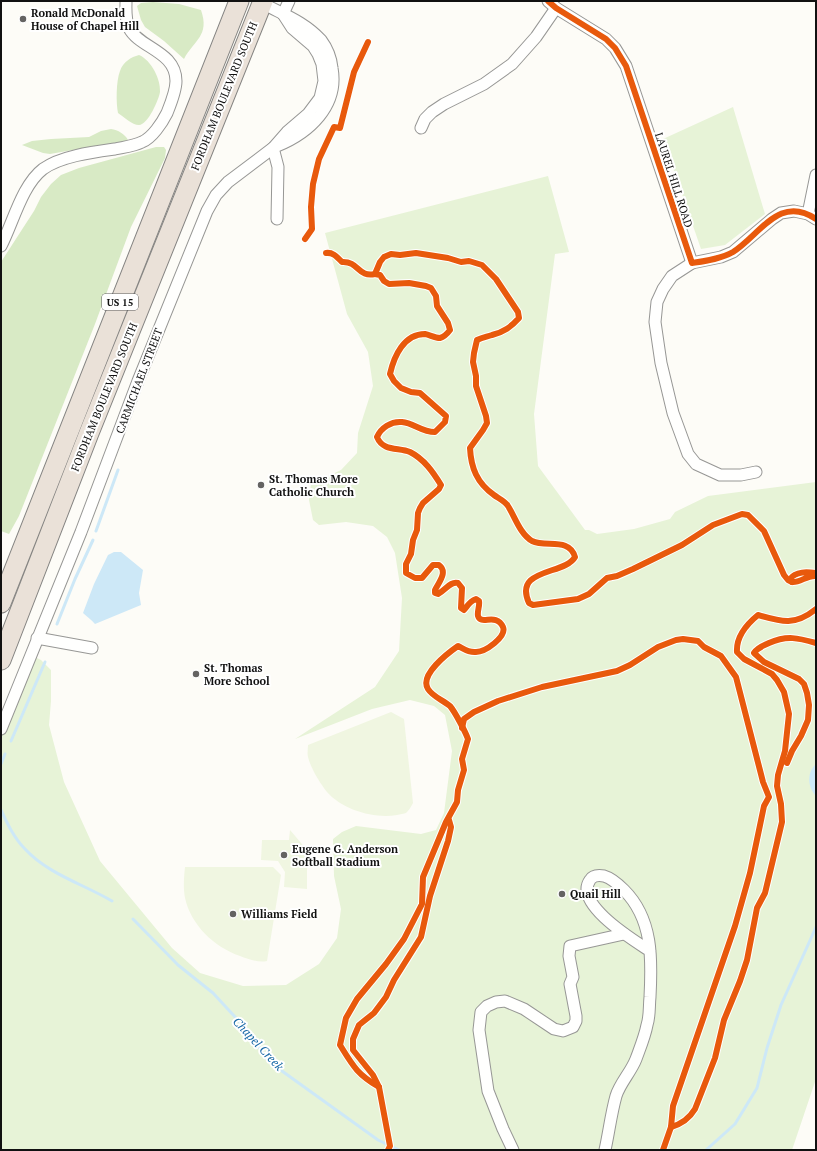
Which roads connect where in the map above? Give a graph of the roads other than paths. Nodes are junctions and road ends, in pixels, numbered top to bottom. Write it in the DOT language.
graph roads {
  1 [pos="126,1"];
  2 [pos="239,1"];
  3 [pos="289,1"];
  4 [pos="548,1"];
  5 [pos="262,2"];
  6 [pos="556,8"];
  7 [pos="283,14"];
  8 [pos="421,128"];
  9 [pos="273,148"];
  10 [pos="816,175"];
  11 [pos="812,217"];
  12 [pos="277,219"];
  13 [pos="1,246"];
  14 [pos="692,263"];
  15 [pos="756,472"];
  16 [pos="1,603"];
  17 [pos="37,638"];
  18 [pos="92,648"];
  19 [pos="1,660"];
  20 [pos="1,729"];
  21 [pos="624,934"];
  22 [pos="650,951"];
  23 [pos="513,1150"];
  24 [pos="605,1150"];
  1 -- 13 [label="street"];
  2 -- 16 [label="highway, FORDHAM BOULEVARD SOUTH / US 15"];
  3 -- 7 [label="street"];
  4 -- 6 [label="street, LAUREL HILL ROAD"];
  5 -- 7 [label="street"];
  5 -- 19 [label="highway, FORDHAM BOULEVARD SOUTH / US 15"];
  6 -- 8 [label="street"];
  6 -- 14 [label="street, LAUREL HILL ROAD"];
  7 -- 9 [label="street, CARMICHAEL STREET"];
  9 -- 12 [label="street"];
  9 -- 17 [label="street, CARMICHAEL STREET"];
  10 -- 11 [label="street"];
  11 -- 14 [label="street"];
  14 -- 15 [label="street"];
  17 -- 18 [label="street"];
  17 -- 20 [label="street, CARMICHAEL STREET"];
  21 -- 22 [label="street"];
  21 -- 22 [label="street"];
  21 -- 23 [label="street"];
  22 -- 24 [label="street"];
}
